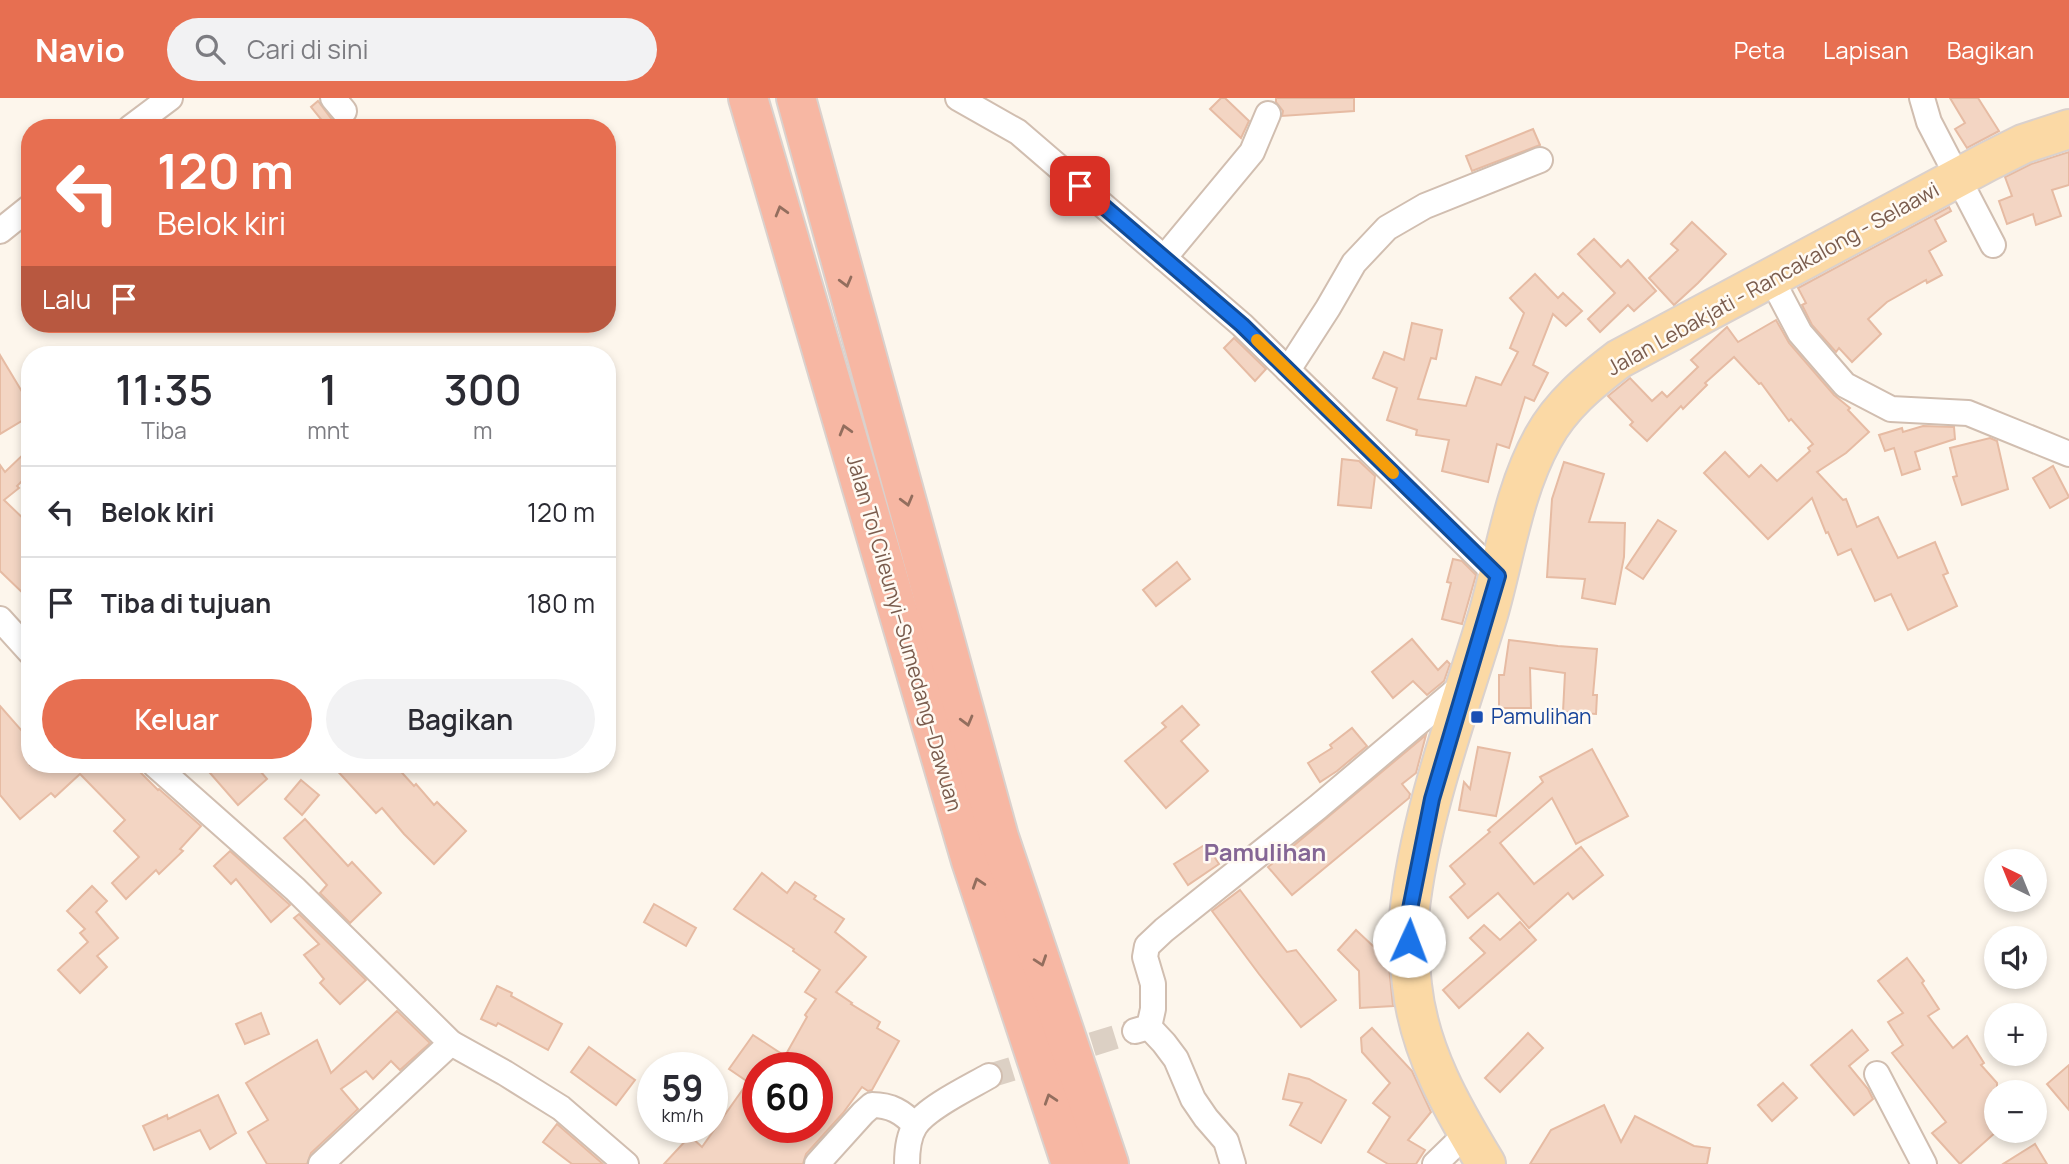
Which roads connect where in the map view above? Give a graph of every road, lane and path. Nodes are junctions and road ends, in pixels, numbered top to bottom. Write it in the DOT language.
graph roads {
  1 [pos="170,98"];
  2 [pos="748,98"];
  3 [pos="796,98"];
  4 [pos="958,98"];
  5 [pos="1922,98"];
  6 [pos="1268,114"];
  7 [pos="142,119"];
  8 [pos="2069,129"];
  9 [pos="1540,160"];
  10 [pos="1958,177"];
  11 [pos="21,214"];
  12 [pos="0,231"];
  13 [pos="1993,245"];
  14 [pos="1164,258"];
  15 [pos="1771,278"];
  16 [pos="1288,370"];
  17 [pos="2069,454"];
  18 [pos="1498,576"];
  19 [pos="0,619"];
  20 [pos="21,642"];
  21 [pos="1466,682"];
  22 [pos="164,773"];
  23 [pos="451,1043"];
  24 [pos="1877,1074"];
  25 [pos="989,1076"];
  26 [pos="915,1125"];
  27 [pos="1477,1149"];
  28 [pos="321,1164"];
  29 [pos="626,1164"];
  30 [pos="817,1164"];
  31 [pos="907,1164"];
  32 [pos="1071,1164"];
  33 [pos="1109,1164"];
  34 [pos="1233,1164"];
  35 [pos="1435,1164"];
  36 [pos="1924,1164"];
  1 -- 7 [label="street"];
  32 -- 2 [label="highway, Jalan Tol Cileunyi–Sumedang–Dawuan, one-way"];
  3 -- 33 [label="highway, Jalan Tol Cileunyi–Sumedang–Dawuan, one-way"];
  4 -- 14 [label="street"];
  5 -- 10 [label="street"];
  6 -- 14 [label="street"];
  8 -- 10 [label="main road, Jalan Lebakjati - Rancakalong - Selaawi"];
  9 -- 16 [label="street"];
  10 -- 13 [label="street"];
  10 -- 15 [label="main road, Jalan Lebakjati - Rancakalong - Selaawi"];
  11 -- 12 [label="street"];
  14 -- 16 [label="street"];
  15 -- 17 [label="street"];
  15 -- 18 [label="main road, Jalan Lebakjati - Rancakalong - Selaawi"];
  16 -- 18 [label="street"];
  18 -- 21 [label="main road, Jalan Lebakjati - Rancakalong - Selaawi"];
  19 -- 20 [label="street"];
  21 -- 27 [label="main road, Jalan Lebakjati - Rancakalong - Selaawi"];
  21 -- 34 [label="street"];
  22 -- 23 [label="street"];
  23 -- 28 [label="street"];
  23 -- 29 [label="street"];
  24 -- 36 [label="street"];
  25 -- 26 [label="street"];
  26 -- 30 [label="street"];
  26 -- 31 [label="street"];
  27 -- 35 [label="street"];
}
